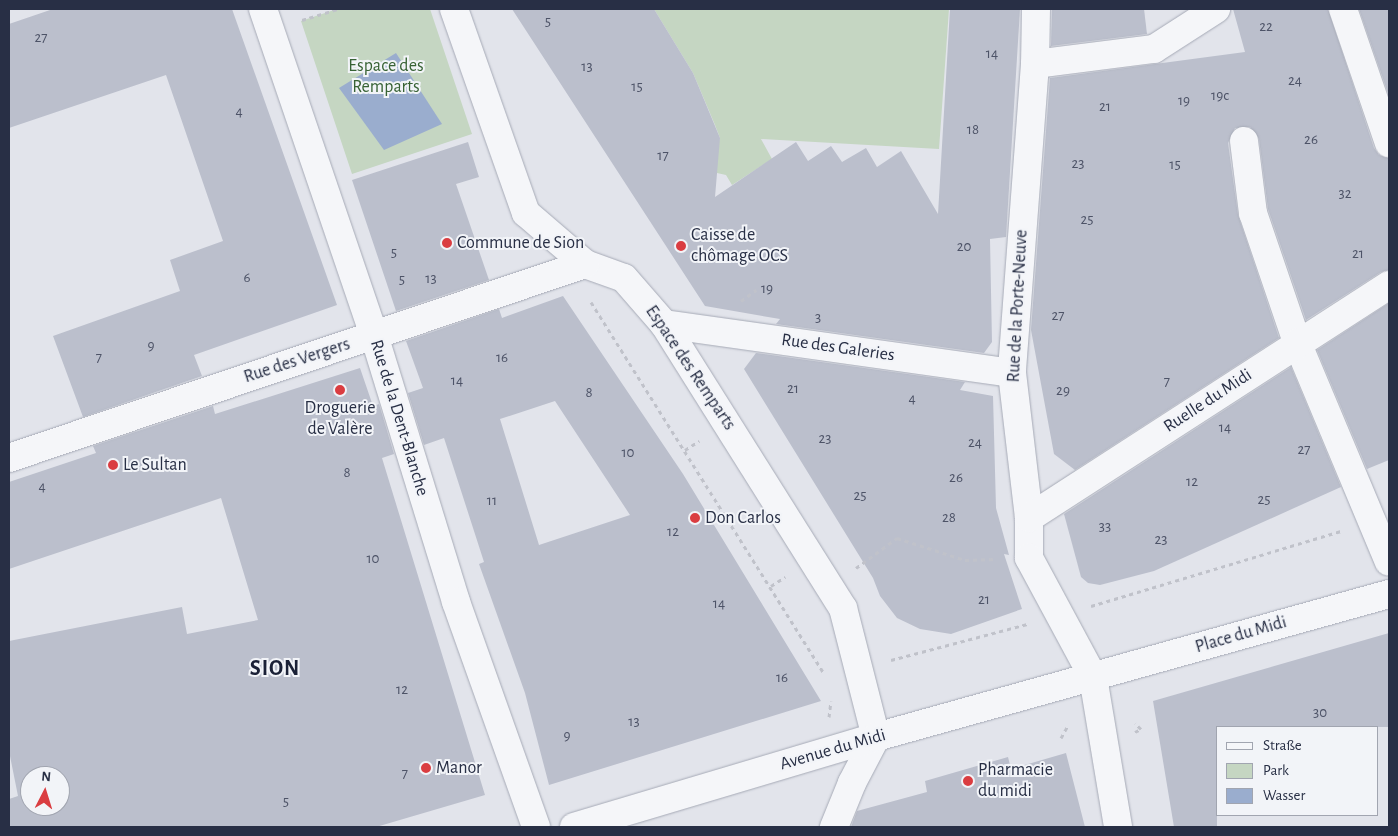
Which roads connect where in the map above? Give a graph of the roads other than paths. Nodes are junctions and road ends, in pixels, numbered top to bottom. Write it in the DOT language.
graph roads {
  1 [pos="263,9"];
  2 [pos="454,9"];
  3 [pos="1036,9"];
  4 [pos="1216,9"];
  5 [pos="1343,9"];
  6 [pos="1035,64"];
  7 [pos="1244,141"];
  8 [pos="1389,143"];
  9 [pos="585,264"];
  10 [pos="1389,286"];
  11 [pos="664,324"];
  12 [pos="374,335"];
  13 [pos="1297,342"];
  14 [pos="1012,373"];
  15 [pos="9,458"];
  16 [pos="1029,518"];
  17 [pos="1389,562"];
  18 [pos="1389,594"];
  19 [pos="1093,677"];
  20 [pos="870,739"];
  21 [pos="536,827"];
  22 [pos="574,827"];
  23 [pos="834,827"];
  24 [pos="1118,827"];
  1 -- 12 [label="street, Rue de la Dent-Blanche"];
  2 -- 9 [label="street, Espace des Remparts"];
  3 -- 6 [label="street, Rue de la Porte-Neuve"];
  4 -- 6 [label="street"];
  5 -- 8 [label="street"];
  6 -- 14 [label="street, Rue de la Porte-Neuve"];
  7 -- 13 [label="street"];
  9 -- 11 [label="street, Espace des Remparts"];
  9 -- 12 [label="street, Rue des Vergers"];
  10 -- 13 [label="street, Ruelle du Midi"];
  11 -- 14 [label="street, Rue des Galeries"];
  11 -- 20 [label="street, Espace des Remparts"];
  12 -- 15 [label="street, Rue des Vergers"];
  12 -- 21 [label="street, Rue de la Dent-Blanche"];
  13 -- 16 [label="street, Ruelle du Midi"];
  13 -- 17 [label="street"];
  14 -- 16 [label="street, Rue de la Porte-Neuve"];
  16 -- 19 [label="street, Rue de la Porte-Neuve"];
  18 -- 19 [label="street, Place du Midi"];
  19 -- 20 [label="street, Avenue du Midi"];
  19 -- 24 [label="street, Rue de la Porte-Neuve"];
  20 -- 22 [label="street, Avenue du Midi"];
  20 -- 23 [label="street"];
}
